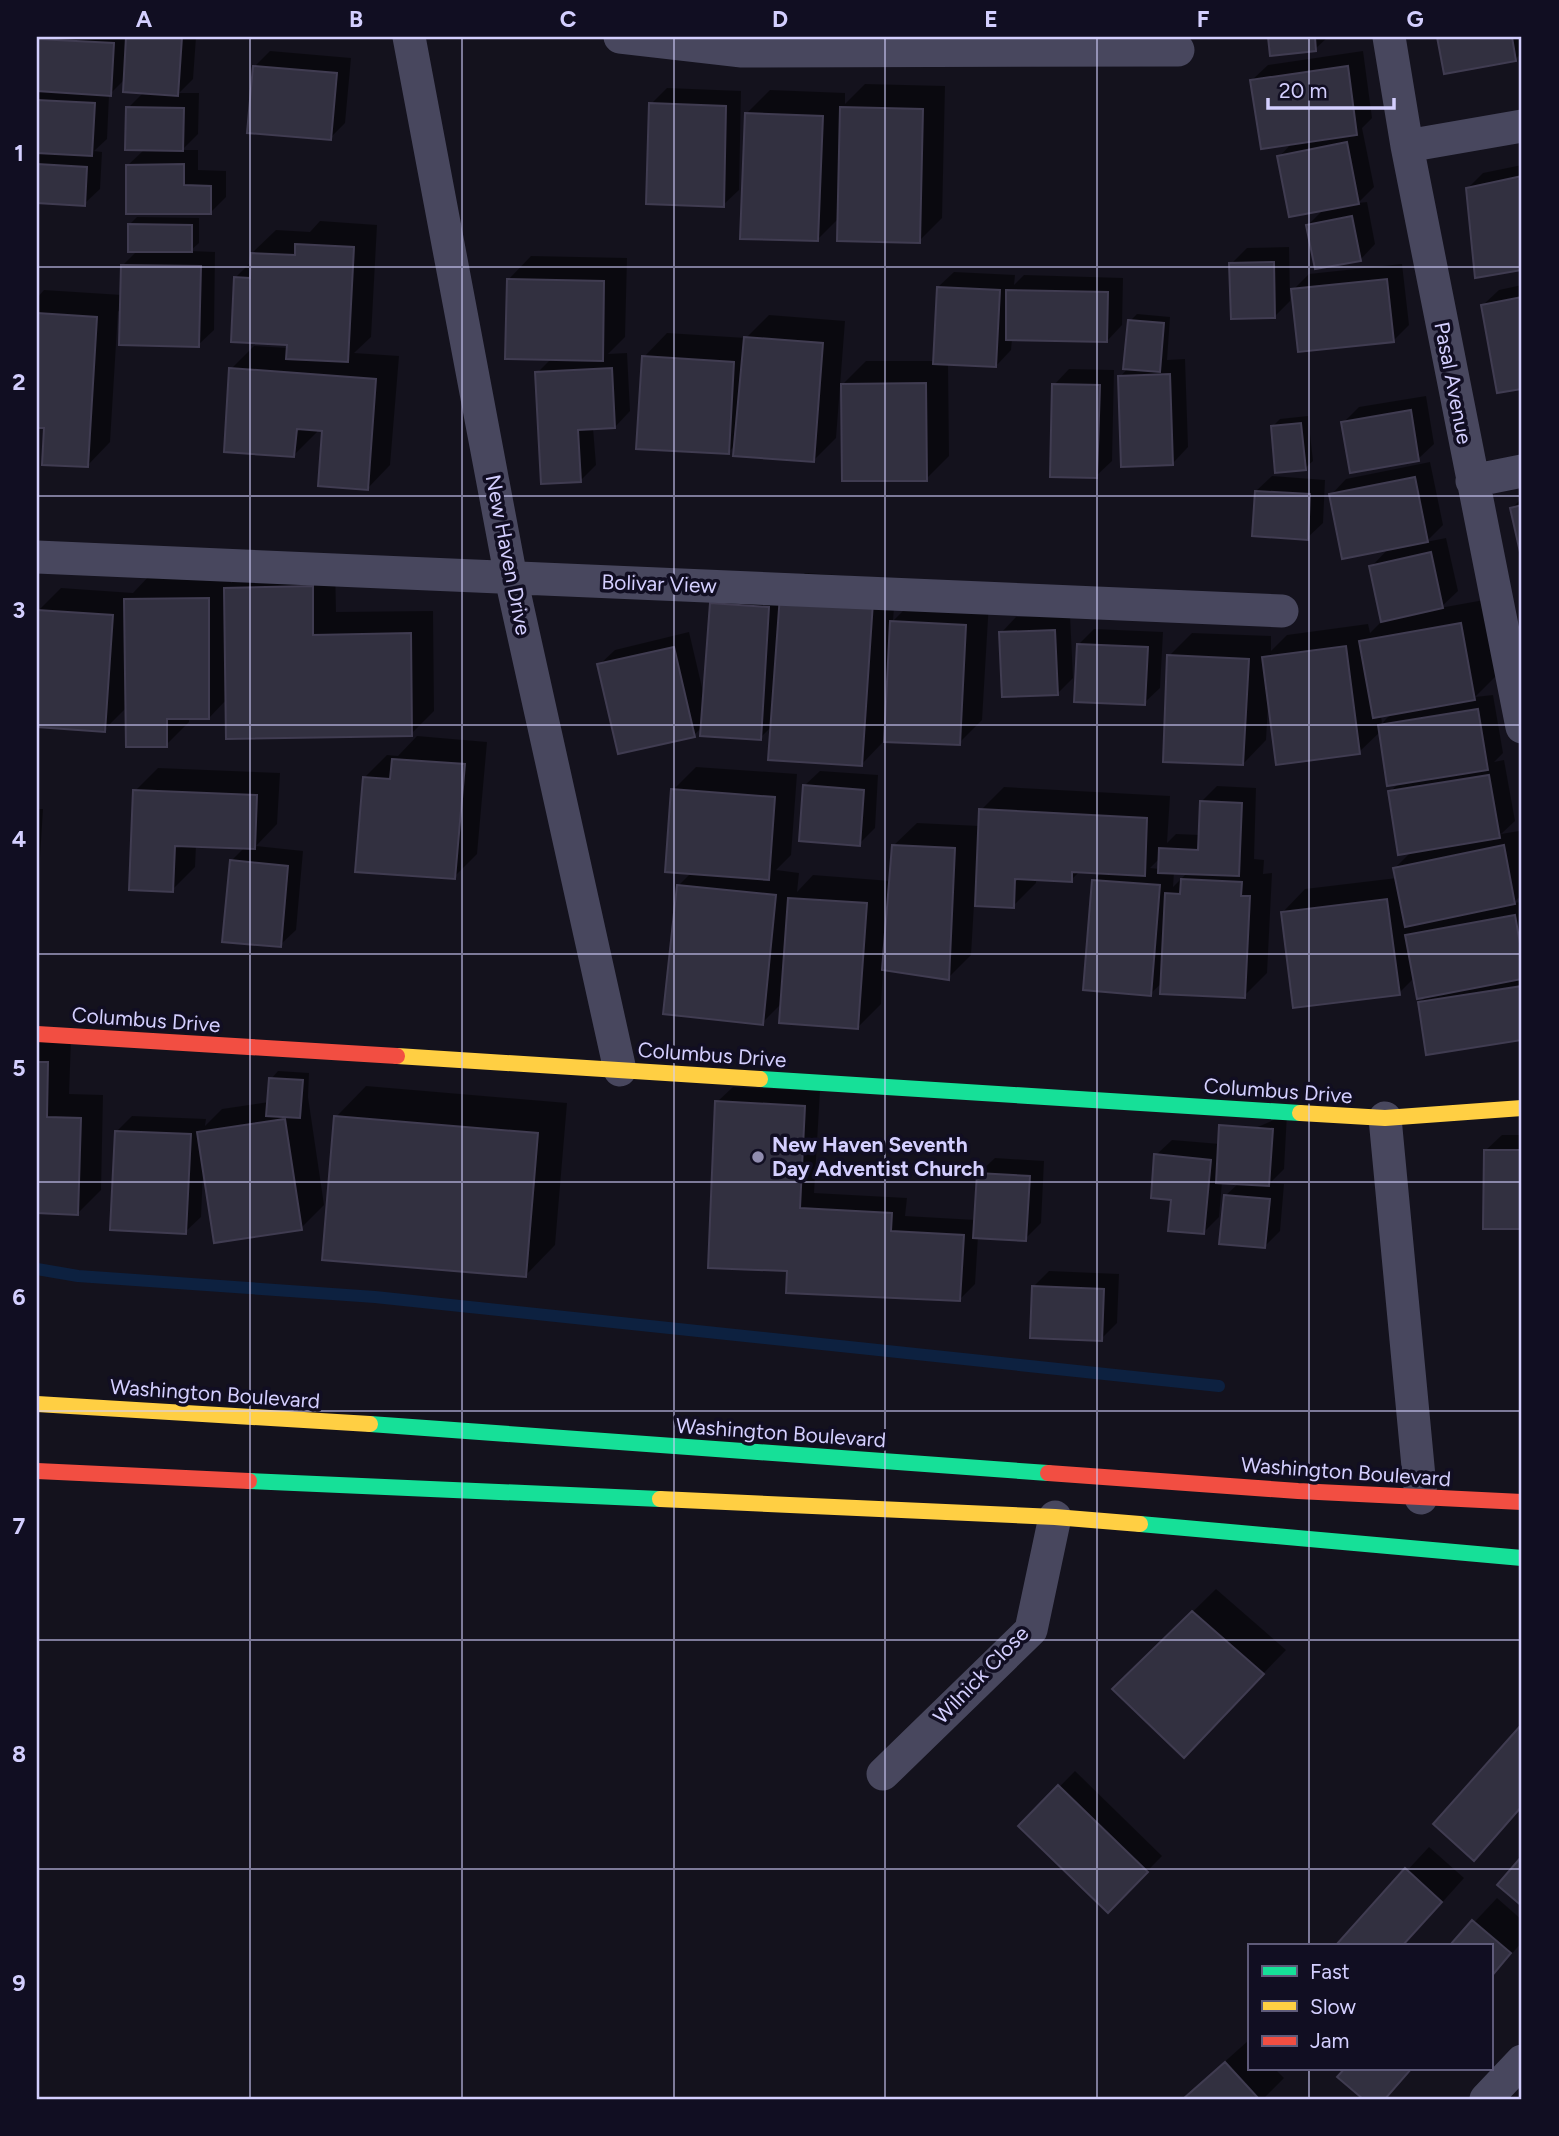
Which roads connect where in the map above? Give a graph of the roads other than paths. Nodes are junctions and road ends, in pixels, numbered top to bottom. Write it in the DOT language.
graph roads {
  1 [pos="409,37"];
  2 [pos="620,37"];
  3 [pos="1390,37"];
  4 [pos="1178,50"];
  5 [pos="1522,126"];
  6 [pos="1407,146"];
  7 [pos="1522,471"];
  8 [pos="1472,481"];
  9 [pos="37,557"];
  10 [pos="511,578"];
  11 [pos="1282,611"];
  12 [pos="1522,727"];
  13 [pos="37,1034"];
  14 [pos="620,1070"];
  15 [pos="1522,1108"];
  16 [pos="1385,1118"];
  17 [pos="37,1404"];
  18 [pos="37,1471"];
  19 [pos="1421,1498"];
  20 [pos="1522,1502"];
  21 [pos="1055,1517"];
  22 [pos="1522,1558"];
  23 [pos="883,1774"];
  24 [pos="1522,2061"];
  25 [pos="1486,2099"];
  1 -- 10 [label="street, New Haven Drive"];
  2 -- 4 [label="street"];
  3 -- 6 [label="street, Pasal Avenue"];
  5 -- 6 [label="street"];
  6 -- 8 [label="street, Pasal Avenue"];
  7 -- 8 [label="street"];
  8 -- 12 [label="street, Pasal Avenue"];
  9 -- 10 [label="street, Bolivar View"];
  10 -- 11 [label="street, Bolivar View"];
  10 -- 14 [label="street, New Haven Drive"];
  13 -- 14 [label="main road, Columbus Drive"];
  14 -- 16 [label="main road, Columbus Drive"];
  15 -- 16 [label="main road, Columbus Drive"];
  16 -- 19 [label="street"];
  17 -- 19 [label="main road, Washington Boulevard"];
  18 -- 21 [label="main road"];
  19 -- 20 [label="main road, Washington Boulevard"];
  21 -- 22 [label="main road"];
  21 -- 23 [label="street, Wilnick Close"];
  24 -- 25 [label="street"];
}
